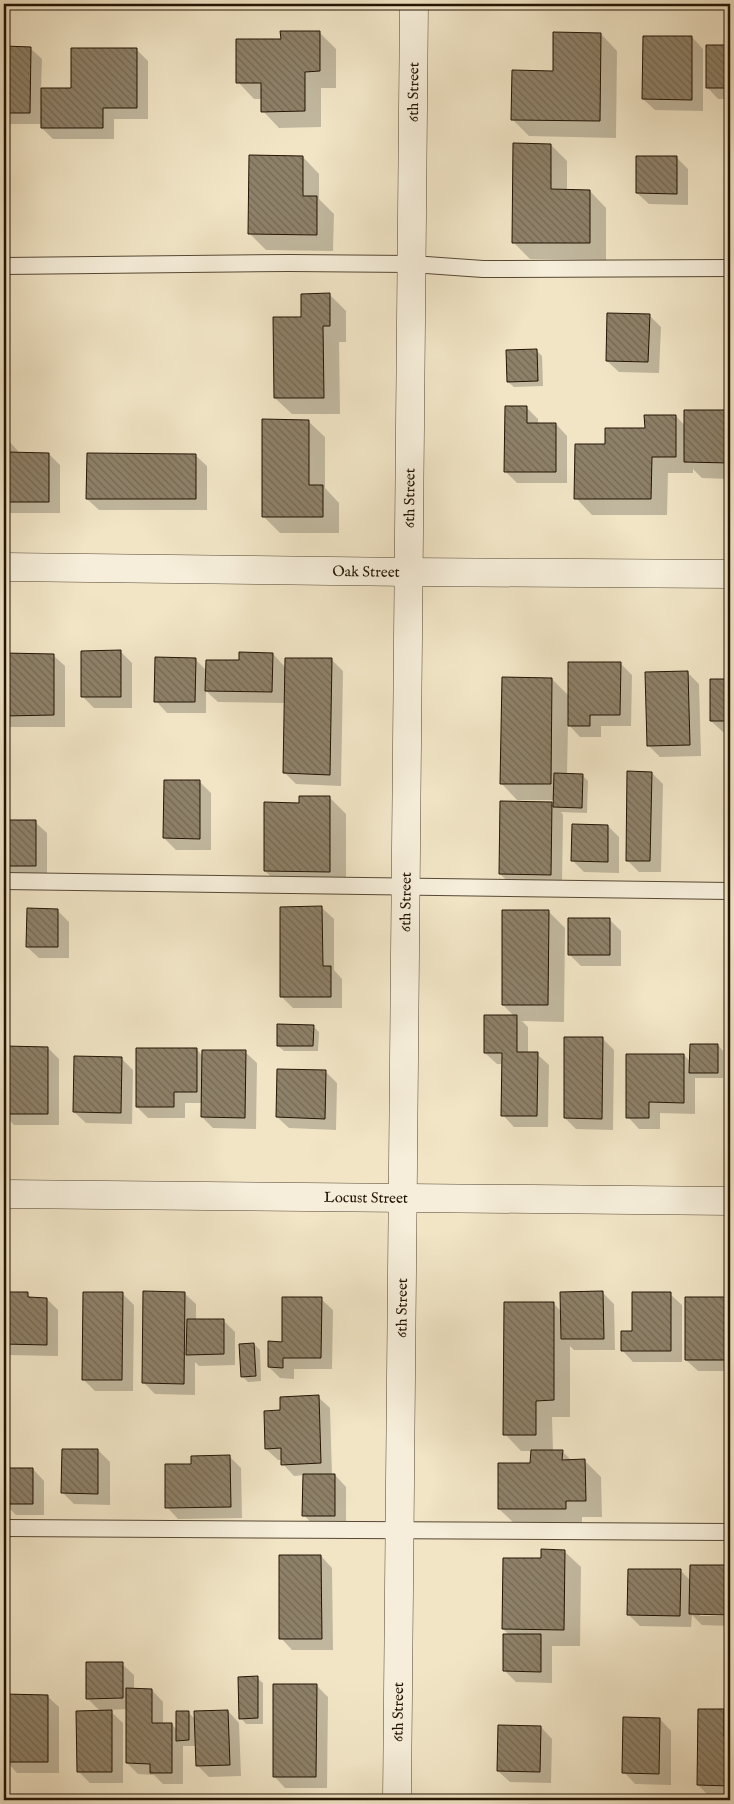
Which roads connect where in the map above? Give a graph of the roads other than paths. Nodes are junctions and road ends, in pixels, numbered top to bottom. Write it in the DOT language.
graph roads {
  1 [pos="414,4"];
  2 [pos="412,264"];
  3 [pos="4,266"];
  4 [pos="730,268"];
  5 [pos="4,567"];
  6 [pos="409,572"];
  7 [pos="730,574"];
  8 [pos="4,881"];
  9 [pos="406,886"];
  10 [pos="730,891"];
  11 [pos="4,1194"];
  12 [pos="402,1198"];
  13 [pos="730,1201"];
  14 [pos="4,1528"];
  15 [pos="399,1530"];
  16 [pos="730,1532"];
  17 [pos="397,1800"];
  1 -- 2 [label="street, 6th Street"];
  2 -- 3 [label="lane"];
  2 -- 4 [label="lane"];
  2 -- 6 [label="street, 6th Street"];
  5 -- 6 [label="street, Oak Street"];
  6 -- 7 [label="street, Oak Street"];
  6 -- 9 [label="street, 6th Street"];
  8 -- 9 [label="lane"];
  9 -- 10 [label="lane"];
  9 -- 12 [label="street, 6th Street"];
  11 -- 12 [label="street, Locust Street"];
  12 -- 13 [label="street, Locust Street"];
  12 -- 15 [label="street, 6th Street"];
  14 -- 15 [label="lane"];
  15 -- 16 [label="lane"];
  15 -- 17 [label="street, 6th Street"];
}
